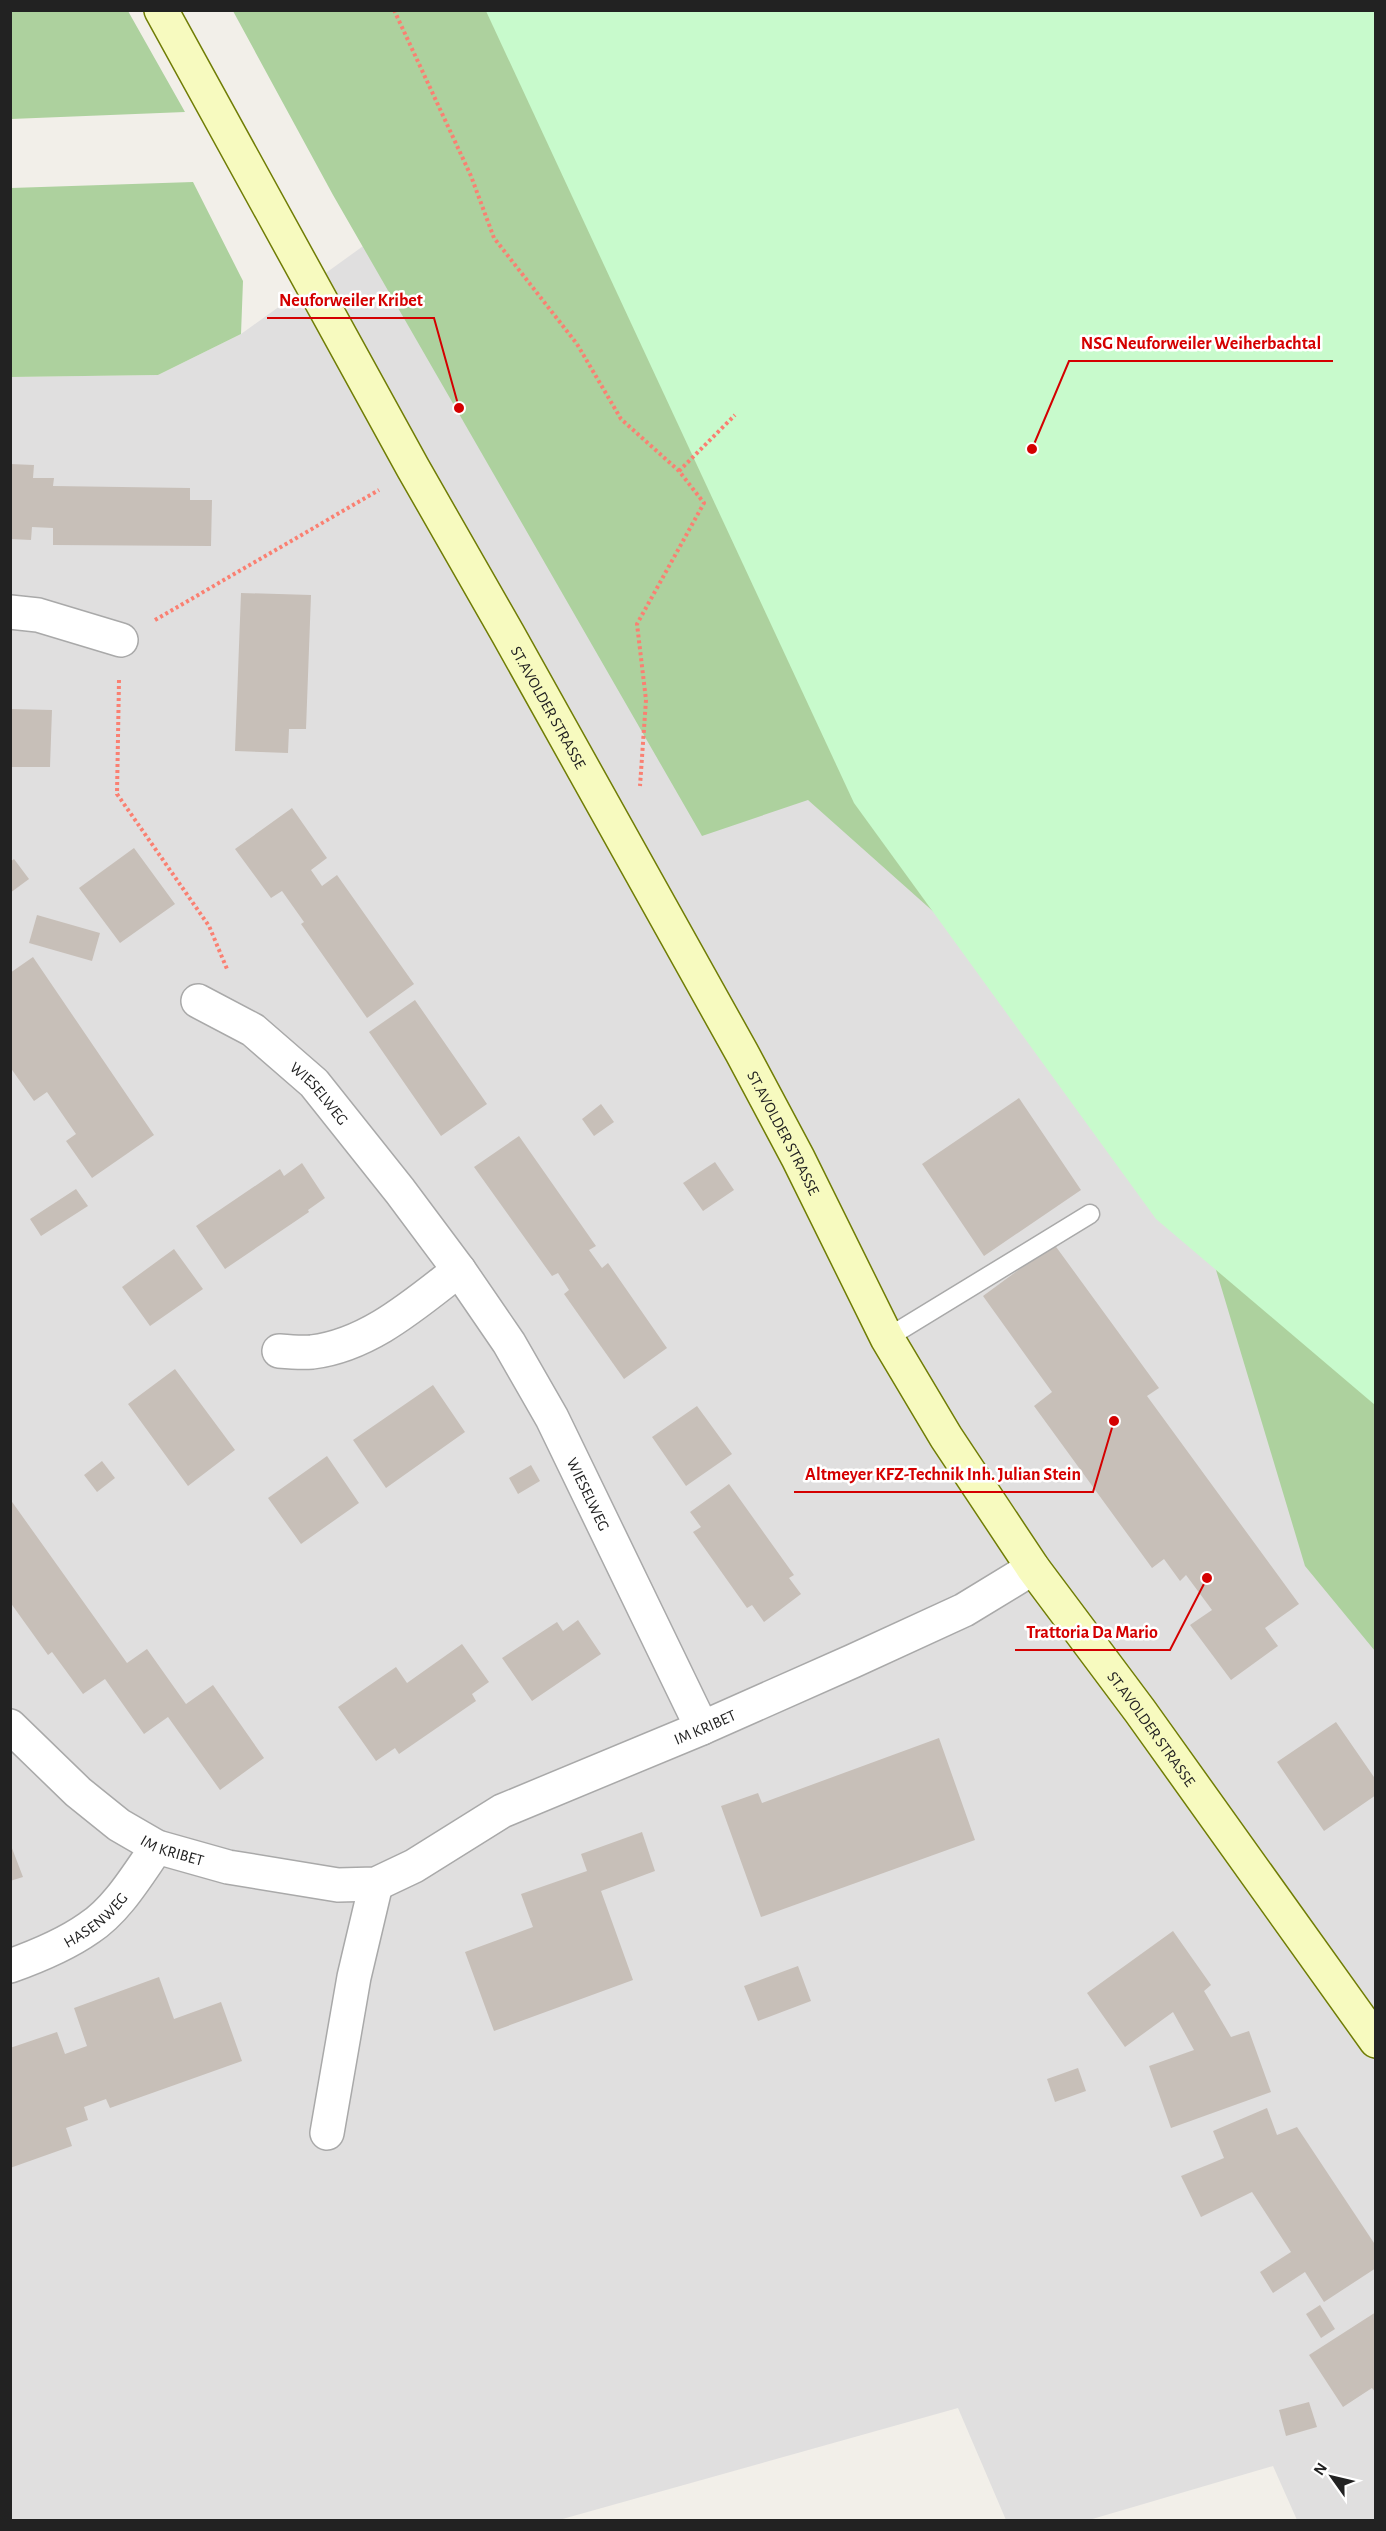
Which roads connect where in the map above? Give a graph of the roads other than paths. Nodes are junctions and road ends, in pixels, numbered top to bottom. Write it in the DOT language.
graph roads {
  1 [pos="161,10"];
  2 [pos="10,612"];
  3 [pos="120,640"];
  4 [pos="198,1001"];
  5 [pos="1090,1214"];
  6 [pos="459,1270"];
  7 [pos="887,1338"];
  8 [pos="279,1352"];
  9 [pos="1033,1568"];
  10 [pos="10,1726"];
  11 [pos="702,1728"];
  12 [pos="157,1847"];
  13 [pos="376,1884"];
  14 [pos="10,1966"];
  15 [pos="1376,2041"];
  16 [pos="327,2133"];
  1 -- 7 [label="main road, ST.AVOLDER STRASSE"];
  2 -- 3 [label="street"];
  4 -- 6 [label="street, WIESELWEG"];
  5 -- 7 [label="lane"];
  6 -- 8 [label="street"];
  6 -- 11 [label="street, WIESELWEG"];
  7 -- 9 [label="main road, ST.AVOLDER STRASSE"];
  9 -- 11 [label="street, IM KRIBET"];
  9 -- 15 [label="main road, ST.AVOLDER STRASSE"];
  10 -- 12 [label="street, IM KRIBET"];
  11 -- 13 [label="street, IM KRIBET"];
  12 -- 13 [label="street, IM KRIBET"];
  12 -- 14 [label="street, HASENWEG"];
  13 -- 16 [label="street"];
}
